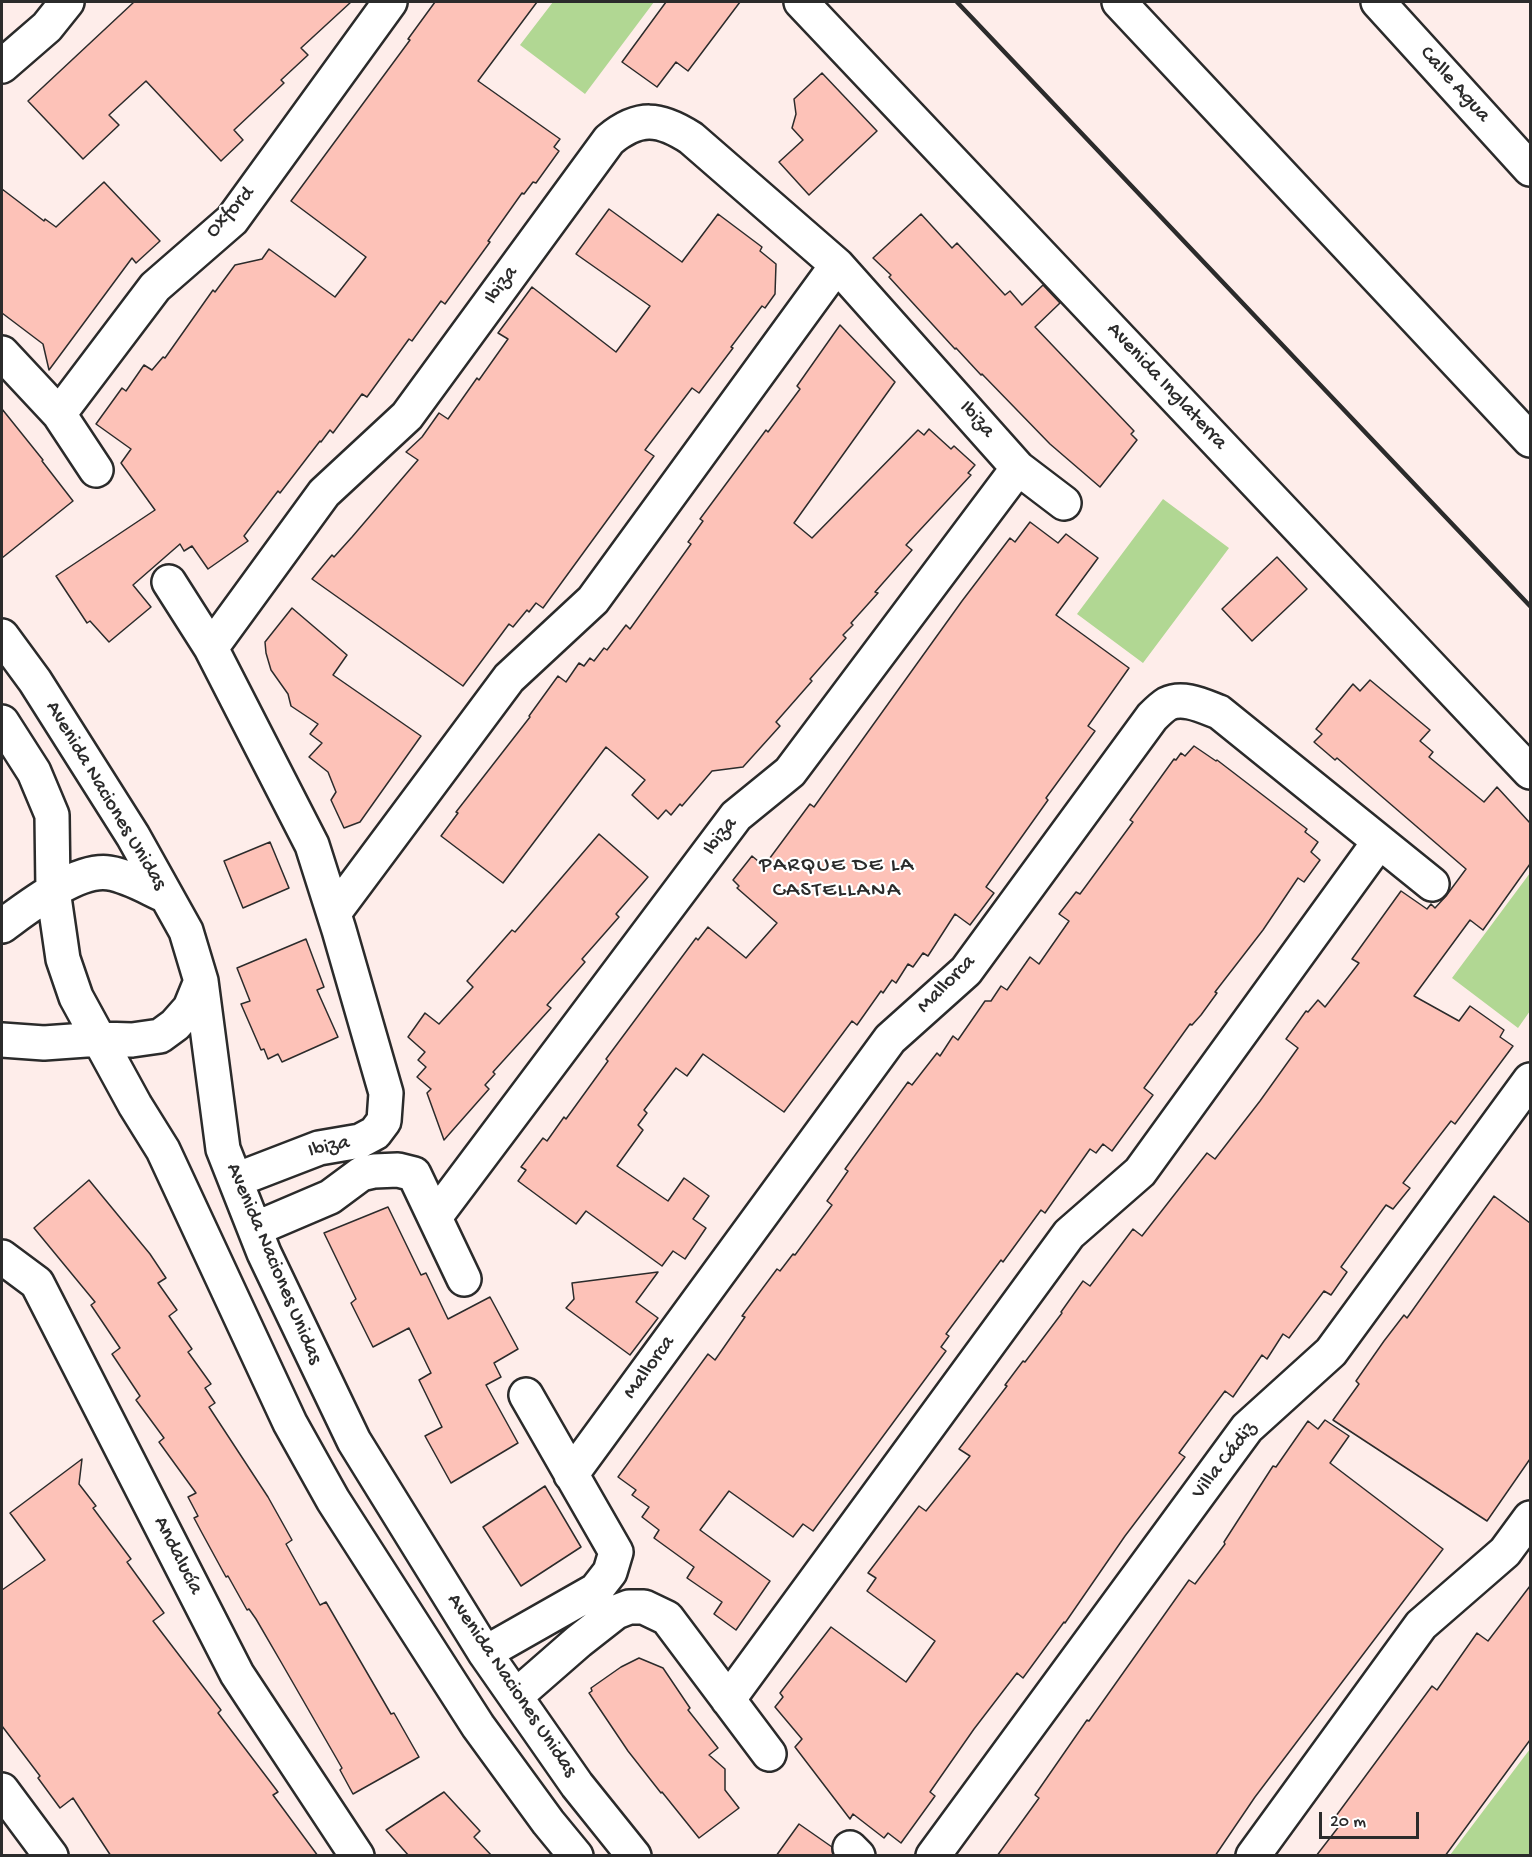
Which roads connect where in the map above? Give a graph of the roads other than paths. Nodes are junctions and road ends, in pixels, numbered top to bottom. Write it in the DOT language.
graph roads {
  1 [pos="66,2"];
  2 [pos="390,2"];
  3 [pos="801,2"];
  4 [pos="1119,2"];
  5 [pos="1378,2"];
  6 [pos="2,66"];
  7 [pos="1530,169"];
  8 [pos="837,265"];
  9 [pos="2,353"];
  10 [pos="59,414"];
  11 [pos="1530,440"];
  12 [pos="1018,468"];
  13 [pos="96,470"];
  14 [pos="1064,503"];
  15 [pos="169,582"];
  16 [pos="2,636"];
  17 [pos="211,648"];
  18 [pos="2,722"];
  19 [pos="1530,772"];
  20 [pos="1379,842"];
  21 [pos="1432,884"];
  22 [pos="52,890"];
  23 [pos="166,896"];
  24 [pos="334,913"];
  25 [pos="2,926"];
  26 [pos="201,981"];
  27 [pos="100,1039"];
  28 [pos="2,1040"];
  29 [pos="1530,1080"];
  30 [pos="236,1180"];
  31 [pos="435,1217"];
  32 [pos="255,1229"];
  33 [pos="2,1257"];
  34 [pos="465,1279"];
  35 [pos="316,1364"];
  36 [pos="273,1388"];
  37 [pos="526,1395"];
  38 [pos="571,1475"];
  39 [pos="1530,1518"];
  40 [pos="485,1653"];
  41 [pos="516,1696"];
  42 [pos="728,1700"];
  43 [pos="547,1741"];
  44 [pos="769,1754"];
  45 [pos="508,1767"];
  46 [pos="2,1790"];
  47 [pos="51,1856"];
  48 [pos="357,1856"];
  49 [pos="576,1856"];
  50 [pos="634,1856"];
  51 [pos="933,1856"];
  52 [pos="1252,1856"];
  1 -- 6 [label="street"];
  2 -- 10 [label="street, Oxford"];
  3 -- 19 [label="street, Avenida Inglaterra"];
  4 -- 11 [label="street"];
  5 -- 7 [label="street, Calle Agua"];
  8 -- 12 [label="street, Ibiza"];
  8 -- 17 [label="street, Ibiza"];
  8 -- 24 [label="street"];
  9 -- 10 [label="street"];
  10 -- 13 [label="street"];
  12 -- 14 [label="street, Ibiza"];
  12 -- 31 [label="street, Ibiza"];
  15 -- 17 [label="street, Ibiza"];
  16 -- 23 [label="street, Avenida Naciones Unidas"];
  17 -- 24 [label="street, Ibiza"];
  18 -- 22 [label="street"];
  20 -- 21 [label="street, Mallorca"];
  20 -- 38 [label="street, Mallorca"];
  20 -- 42 [label="street"];
  22 -- 23 [label="street"];
  22 -- 25 [label="street"];
  22 -- 27 [label="street"];
  23 -- 26 [label="street, Avenida Naciones Unidas"];
  24 -- 30 [label="street, Ibiza"];
  26 -- 27 [label="street"];
  26 -- 30 [label="street, Avenida Naciones Unidas"];
  27 -- 28 [label="street"];
  27 -- 36 [label="street"];
  29 -- 51 [label="street, Villa Cádiz"];
  30 -- 32 [label="street, Avenida Naciones Unidas"];
  31 -- 32 [label="street, Ibiza"];
  31 -- 34 [label="street, Ibiza"];
  32 -- 35 [label="street, Avenida Naciones Unidas"];
  33 -- 48 [label="street, Andalucía"];
  35 -- 36 [label="street"];
  35 -- 40 [label="street, Avenida Naciones Unidas"];
  36 -- 45 [label="street"];
  37 -- 38 [label="street"];
  38 -- 40 [label="street"];
  39 -- 52 [label="street"];
  40 -- 41 [label="street, Avenida Naciones Unidas"];
  41 -- 42 [label="street"];
  41 -- 43 [label="street, Avenida Naciones Unidas"];
  42 -- 44 [label="street"];
  43 -- 45 [label="street"];
  43 -- 50 [label="street, Avenida Naciones Unidas"];
  45 -- 49 [label="street"];
  46 -- 47 [label="street"];
}
